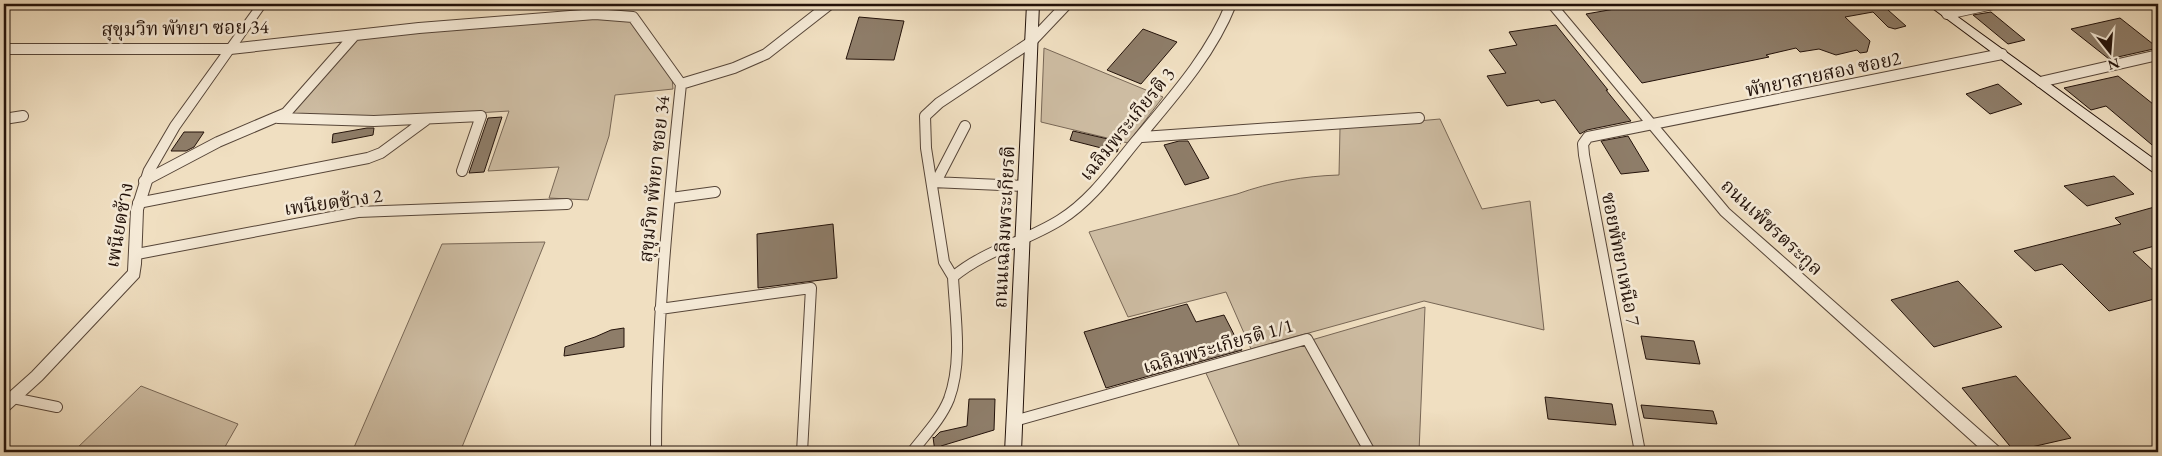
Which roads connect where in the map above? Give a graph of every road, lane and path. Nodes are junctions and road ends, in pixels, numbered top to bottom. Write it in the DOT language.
graph roads {
  1 [pos="262,4"];
  2 [pos="830,4"];
  3 [pos="1033,4"];
  4 [pos="1067,4"];
  5 [pos="1231,4"];
  6 [pos="1550,4"];
  7 [pos="1933,4"];
  8 [pos="1993,4"];
  9 [pos="1947,14"];
  10 [pos="354,36"];
  11 [pos="1031,42"];
  12 [pos="4,49"];
  13 [pos="230,49"];
  14 [pos="2002,54"];
  15 [pos="2158,55"];
  16 [pos="2040,82"];
  17 [pos="681,84"];
  18 [pos="22,116"];
  19 [pos="278,118"];
  20 [pos="1419,118"];
  21 [pos="4,119"];
  22 [pos="426,120"];
  23 [pos="965,126"];
  24 [pos="1651,126"];
  25 [pos="1142,137"];
  26 [pos="2158,169"];
  27 [pos="462,171"];
  28 [pos="144,181"];
  29 [pos="934,182"];
  30 [pos="1026,186"];
  31 [pos="715,192"];
  32 [pos="670,198"];
  33 [pos="138,202"];
  34 [pos="567,204"];
  35 [pos="1022,240"];
  36 [pos="137,254"];
  37 [pos="953,277"];
  38 [pos="660,309"];
  39 [pos="8,402"];
  40 [pos="57,407"];
  41 [pos="1014,421"];
  42 [pos="656,452"];
  43 [pos="802,452"];
  44 [pos="912,452"];
  45 [pos="1013,452"];
  46 [pos="1370,452"];
  47 [pos="1640,452"];
  48 [pos="1994,452"];
  1 -- 13 [label="street, เพนียดช้าง"];
  2 -- 17 [label="street"];
  3 -- 11 [label="main road, ถนนเฉลิมพระเกียรติ"];
  4 -- 11 [label="street"];
  5 -- 25 [label="street, เฉลิมพระเกียรติ 3"];
  6 -- 24 [label="street, ถนนเพ็ชรตระกูล"];
  7 -- 9 [label="main road"];
  8 -- 9 [label="street"];
  9 -- 14 [label="main road"];
  10 -- 13 [label="street, สุขุมวิท พัทยา ซอย 34"];
  10 -- 17 [label="street, สุขุมวิท พัทยา ซอย 34"];
  10 -- 19 [label="street"];
  11 -- 29 [label="street"];
  11 -- 30 [label="main road, ถนนเฉลิมพระเกียรติ"];
  12 -- 13 [label="street, สุขุมวิท พัทยา ซอย 34"];
  13 -- 28 [label="street, เพนียดช้าง"];
  14 -- 16 [label="main road"];
  14 -- 24 [label="street, พัทยาสายสอง ซอย2"];
  15 -- 16 [label="street"];
  16 -- 26 [label="main road"];
  17 -- 32 [label="street, สุขุมวิท พัทยา ซอย 34"];
  18 -- 21 [label="street"];
  19 -- 22 [label="street"];
  19 -- 28 [label="street"];
  20 -- 25 [label="street"];
  22 -- 27 [label="street"];
  22 -- 33 [label="street"];
  23 -- 29 [label="street"];
  24 -- 47 [label="street, ซอยพัทยาเหนือ 7"];
  24 -- 48 [label="street, ถนนเพ็ชรตระกูล"];
  25 -- 35 [label="street, เฉลิมพระเกียรติ 3"];
  28 -- 33 [label="street, เพนียดช้าง"];
  29 -- 30 [label="street"];
  29 -- 37 [label="street"];
  30 -- 35 [label="main road, ถนนเฉลิมพระเกียรติ"];
  31 -- 32 [label="street"];
  32 -- 38 [label="street, สุขุมวิท พัทยา ซอย 34"];
  33 -- 36 [label="street, เพนียดช้าง"];
  34 -- 36 [label="street, เพนียดช้าง 2"];
  35 -- 37 [label="street, เฉลิมพระเกียรติ 3"];
  35 -- 41 [label="main road, ถนนเฉลิมพระเกียรติ"];
  36 -- 39 [label="street, เพนียดช้าง"];
  37 -- 44 [label="street"];
  38 -- 42 [label="street, สุขุมวิท พัทยา ซอย 34"];
  38 -- 43 [label="street"];
  39 -- 40 [label="street"];
  41 -- 45 [label="main road, ถนนเฉลิมพระเกียรติ"];
  41 -- 46 [label="street, เฉลิมพระเกียรติ 1/1"];
}
